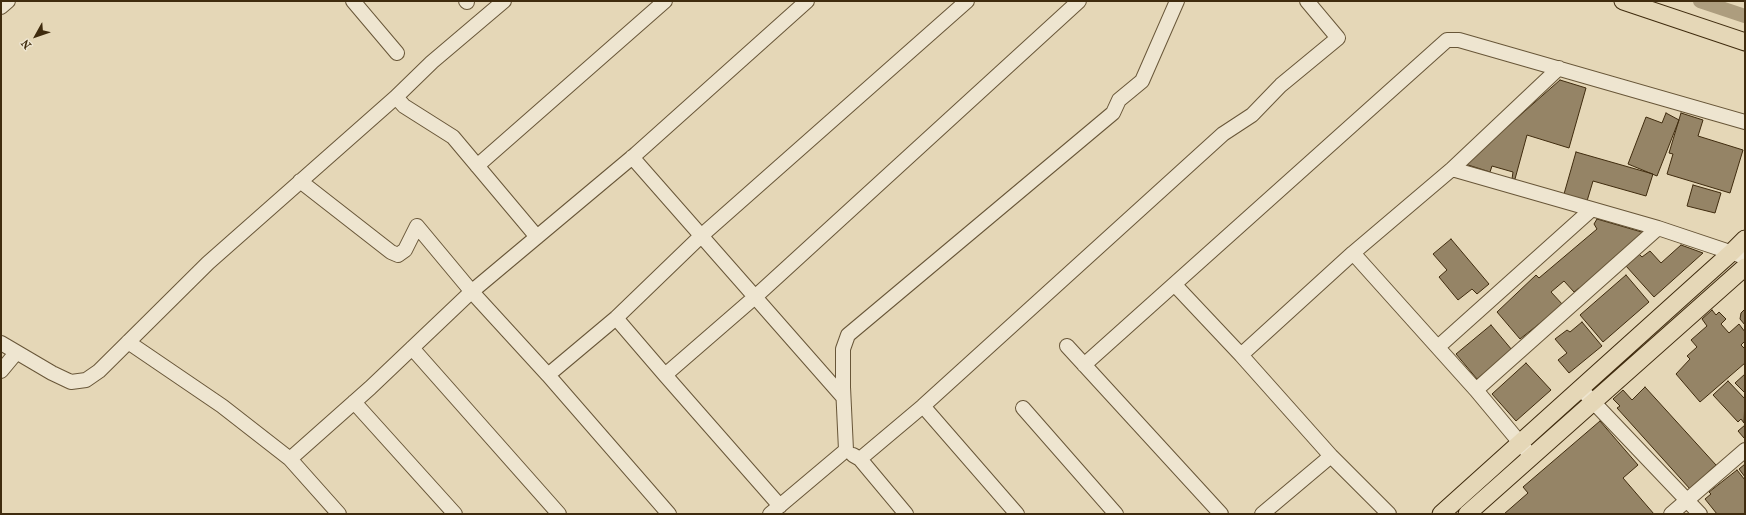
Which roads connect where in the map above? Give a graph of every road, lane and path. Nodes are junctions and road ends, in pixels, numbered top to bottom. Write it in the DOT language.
graph roads {
  1 [pos="8,1"];
  2 [pos="353,1"];
  3 [pos="504,1"];
  4 [pos="665,1"];
  5 [pos="807,1"];
  6 [pos="967,1"];
  7 [pos="1079,1"];
  8 [pos="1177,1"];
  9 [pos="1307,1"];
  10 [pos="1623,1"];
  11 [pos="1,7"];
  12 [pos="1745,42"];
  13 [pos="397,53"];
  14 [pos="1559,68"];
  15 [pos="396,97"];
  16 [pos="1745,122"];
  17 [pos="632,157"];
  18 [pos="477,166"];
  19 [pos="1452,169"];
  20 [pos="300,181"];
  21 [pos="1592,209"];
  22 [pos="1658,228"];
  23 [pos="702,236"];
  24 [pos="537,237"];
  25 [pos="1745,239"];
  26 [pos="1353,253"];
  27 [pos="1739,255"];
  28 [pos="1745,267"];
  29 [pos="1175,285"];
  30 [pos="472,292"];
  31 [pos="756,297"];
  32 [pos="616,318"];
  33 [pos="128,342"];
  34 [pos="1,343"];
  35 [pos="1067,346"];
  36 [pos="1438,347"];
  37 [pos="412,348"];
  38 [pos="16,353"];
  39 [pos="1241,355"];
  40 [pos="1084,366"];
  41 [pos="1,371"];
  42 [pos="548,375"];
  43 [pos="664,375"];
  44 [pos="1580,388"];
  45 [pos="1476,390"];
  46 [pos="844,397"];
  47 [pos="1592,401"];
  48 [pos="354,402"];
  49 [pos="923,406"];
  50 [pos="1023,408"];
  51 [pos="1520,443"];
  52 [pos="846,450"];
  53 [pos="1745,450"];
  54 [pos="1331,456"];
  55 [pos="1531,456"];
  56 [pos="290,459"];
  57 [pos="860,459"];
  58 [pos="1687,500"];
  59 [pos="775,510"];
  60 [pos="340,514"];
  61 [pos="455,514"];
  62 [pos="559,514"];
  63 [pos="669,514"];
  64 [pos="906,514"];
  65 [pos="1016,514"];
  66 [pos="1116,514"];
  67 [pos="1221,514"];
  68 [pos="1262,514"];
  69 [pos="1388,514"];
  70 [pos="1441,514"];
  71 [pos="1467,514"];
  72 [pos="1671,514"];
  73 [pos="1700,514"];
  1 -- 11 [label="street"];
  2 -- 13 [label="street"];
  3 -- 15 [label="street"];
  4 -- 18 [label="street"];
  5 -- 17 [label="street"];
  6 -- 23 [label="street"];
  7 -- 31 [label="street"];
  8 -- 46 [label="street"];
  9 -- 49 [label="street"];
  10 -- 12 [label="main road"];
  14 -- 16 [label="street"];
  14 -- 19 [label="street"];
  14 -- 29 [label="street"];
  15 -- 18 [label="street"];
  15 -- 20 [label="street"];
  17 -- 23 [label="street"];
  17 -- 24 [label="street"];
  18 -- 24 [label="street"];
  19 -- 21 [label="street"];
  19 -- 26 [label="street"];
  20 -- 30 [label="street"];
  20 -- 33 [label="street"];
  21 -- 22 [label="street"];
  21 -- 36 [label="street"];
  22 -- 27 [label="street"];
  22 -- 45 [label="street"];
  23 -- 31 [label="street"];
  23 -- 32 [label="street"];
  24 -- 30 [label="street"];
  25 -- 27 [label="main road"];
  26 -- 36 [label="street"];
  26 -- 39 [label="street"];
  27 -- 44 [label="main road"];
  28 -- 47 [label="main road"];
  29 -- 39 [label="street"];
  29 -- 40 [label="street"];
  30 -- 37 [label="street"];
  30 -- 42 [label="street"];
  31 -- 43 [label="street"];
  31 -- 46 [label="street"];
  32 -- 42 [label="street"];
  32 -- 43 [label="street"];
  33 -- 38 [label="street"];
  33 -- 56 [label="street"];
  34 -- 38 [label="street"];
  35 -- 40 [label="street"];
  36 -- 45 [label="street"];
  37 -- 48 [label="street"];
  37 -- 62 [label="street"];
  38 -- 41 [label="street"];
  39 -- 54 [label="street"];
  40 -- 67 [label="street"];
  42 -- 63 [label="street"];
  43 -- 59 [label="street"];
  44 -- 47 [label="street"];
  44 -- 51 [label="main road"];
  45 -- 51 [label="street"];
  46 -- 52 [label="street"];
  47 -- 55 [label="main road"];
  47 -- 58 [label="street"];
  48 -- 56 [label="street"];
  48 -- 61 [label="street"];
  49 -- 57 [label="street"];
  49 -- 65 [label="street"];
  50 -- 66 [label="street"];
  51 -- 55 [label="street"];
  51 -- 70 [label="main road"];
  52 -- 57 [label="street"];
  52 -- 59 [label="street"];
  53 -- 58 [label="street"];
  54 -- 68 [label="street"];
  54 -- 69 [label="street"];
  55 -- 71 [label="main road"];
  56 -- 60 [label="street"];
  57 -- 64 [label="street"];
  58 -- 72 [label="street"];
  58 -- 73 [label="street"];
}
